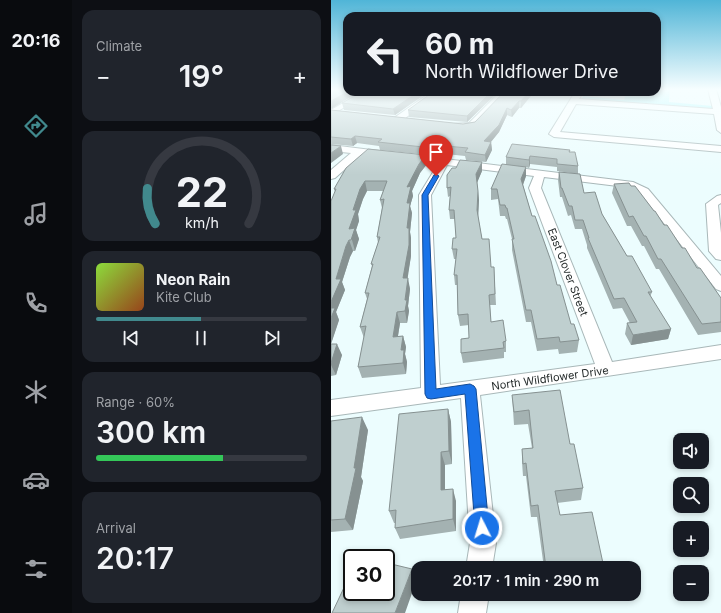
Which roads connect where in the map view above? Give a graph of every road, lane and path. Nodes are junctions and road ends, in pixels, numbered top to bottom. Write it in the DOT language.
graph roads {
  1 [pos="398,118"];
  2 [pos="479,118"];
  3 [pos="563,118"];
  4 [pos="719,118"];
  5 [pos="412,122"];
  6 [pos="442,125"];
  7 [pos="721,130"];
  8 [pos="331,148"];
  9 [pos="721,149"];
  10 [pos="359,151"];
  11 [pos="444,162"];
  12 [pos="540,173"];
  13 [pos="331,176"];
  14 [pos="721,198"];
  15 [pos="721,256"];
  16 [pos="721,286"];
  17 [pos="721,352"];
  18 [pos="606,370"];
  19 [pos="470,389"];
  20 [pos="431,394"];
  21 [pos="331,408"];
  22 [pos="480,561"];
  23 [pos="474,601"];
  24 [pos="472,613"];
  1 -- 5 [label="street"];
  2 -- 6 [label="street"];
  3 -- 9 [label="street"];
  4 -- 7 [label="street"];
  8 -- 10 [label="street"];
  10 -- 11 [label="street"];
  10 -- 13 [label="street"];
  11 -- 12 [label="street"];
  11 -- 20 [label="street"];
  12 -- 16 [label="street"];
  12 -- 18 [label="street, East Clover Street"];
  14 -- 15 [label="street"];
  17 -- 18 [label="street, North Wildflower Drive"];
  18 -- 19 [label="street, North Wildflower Drive"];
  19 -- 20 [label="street, North Wildflower Drive"];
  19 -- 22 [label="street"];
  20 -- 21 [label="street, North Wildflower Drive"];
  23 -- 24 [label="street"];
}
